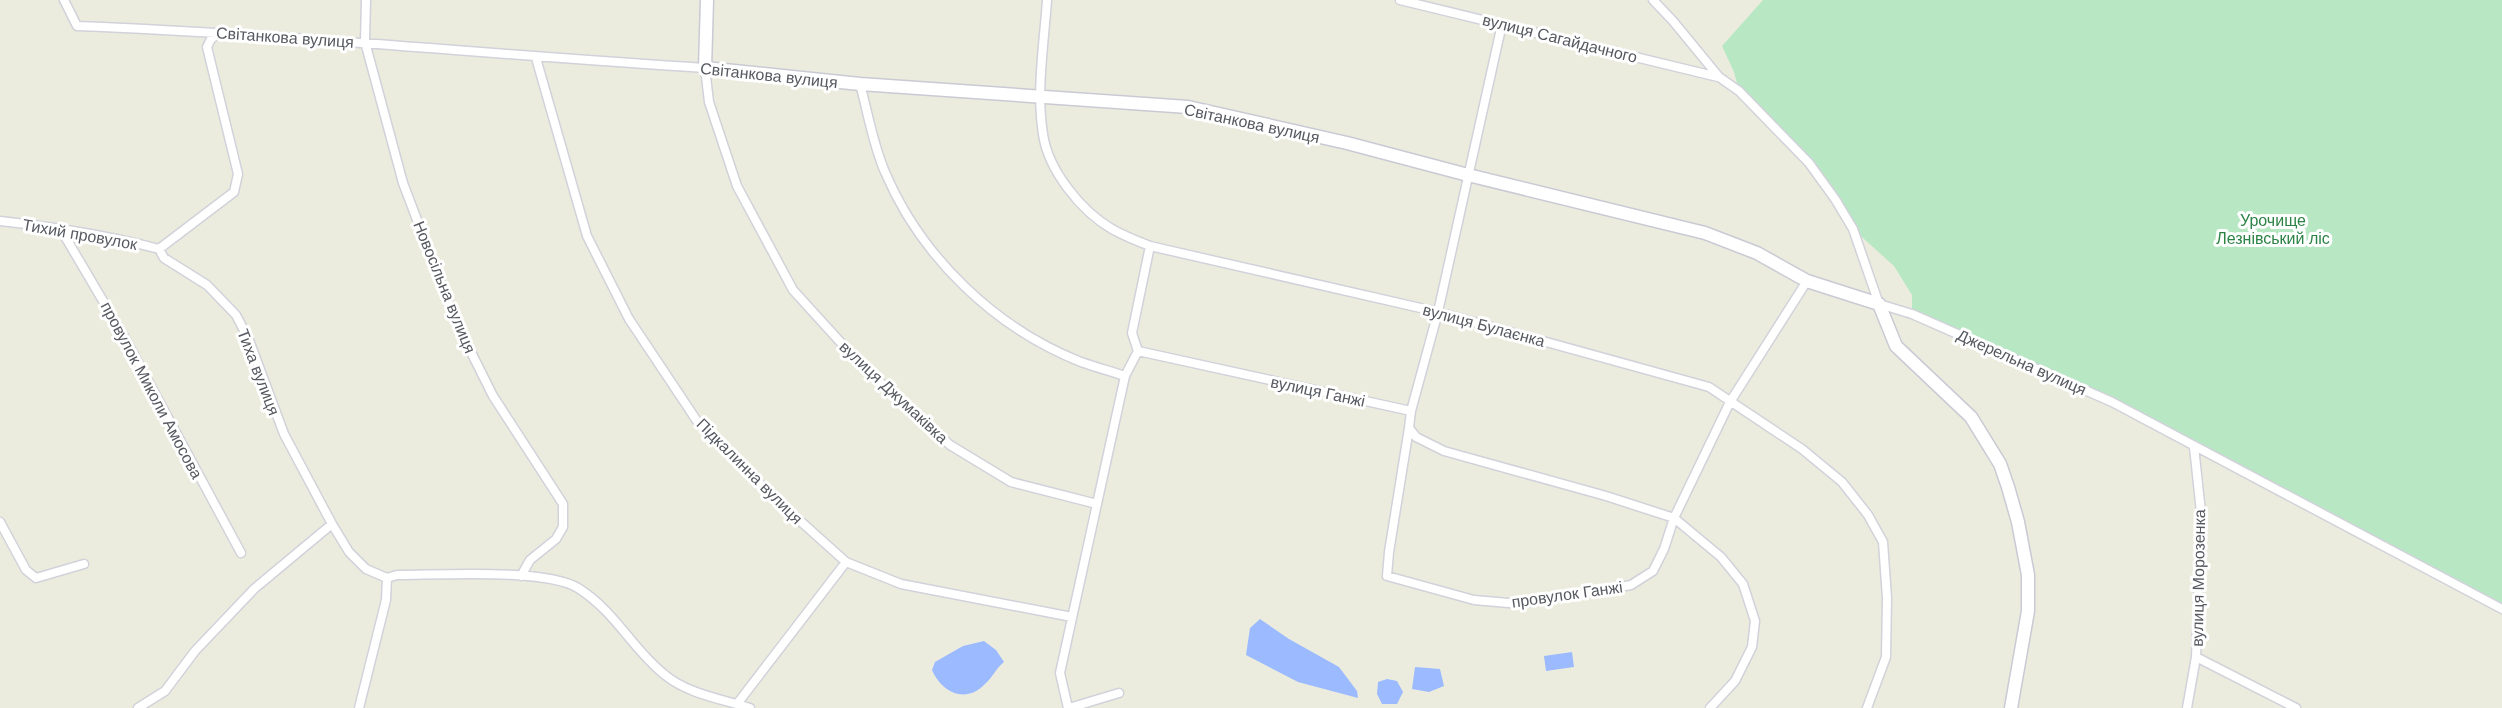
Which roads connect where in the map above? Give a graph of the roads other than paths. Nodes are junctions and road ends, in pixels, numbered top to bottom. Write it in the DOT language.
graph roads {
  1 [pos="64,0"];
  2 [pos="366,0"];
  3 [pos="707,0"];
  4 [pos="1047,0"];
  5 [pos="1400,0"];
  6 [pos="1653,0"];
  7 [pos="1502,24"];
  8 [pos="220,32"];
  9 [pos="365,42"];
  10 [pos="536,58"];
  11 [pos="705,68"];
  12 [pos="1719,77"];
  13 [pos="860,84"];
  14 [pos="1041,97"];
  15 [pos="1468,175"];
  16 [pos="0,221"];
  17 [pos="60,228"];
  18 [pos="1150,246"];
  19 [pos="159,249"];
  20 [pos="1807,281"];
  21 [pos="1879,304"];
  22 [pos="1438,312"];
  23 [pos="1138,351"];
  24 [pos="1125,376"];
  25 [pos="1730,402"];
  26 [pos="1411,411"];
  27 [pos="1409,428"];
  28 [pos="2194,447"];
  29 [pos="1097,504"];
  30 [pos="1674,518"];
  31 [pos="0,522"];
  32 [pos="332,524"];
  33 [pos="241,553"];
  34 [pos="846,562"];
  35 [pos="84,564"];
  36 [pos="521,576"];
  37 [pos="387,578"];
  38 [pos="2502,609"];
  39 [pos="1072,617"];
  40 [pos="2196,657"];
  41 [pos="1119,693"];
  42 [pos="737,704"];
  43 [pos="138,708"];
  44 [pos="359,708"];
  45 [pos="750,708"];
  46 [pos="1068,708"];
  47 [pos="1710,708"];
  48 [pos="1867,708"];
  49 [pos="2011,708"];
  50 [pos="2187,708"];
  51 [pos="2296,708"];
  1 -- 8 [label="street, Світанкова вулиця"];
  2 -- 9 [label="street, Новосільна вулиця"];
  3 -- 11 [label="street, вулиця Джумаківка"];
  4 -- 14 [label="street, вулиця Булаєнка"];
  5 -- 7 [label="street, вулиця Сагайдачного"];
  6 -- 12 [label="street"];
  7 -- 12 [label="street, вулиця Сагайдачного"];
  7 -- 15 [label="street"];
  8 -- 9 [label="street, Світанкова вулиця"];
  8 -- 19 [label="street"];
  9 -- 10 [label="street, Світанкова вулиця"];
  9 -- 36 [label="street, Новосільна вулиця"];
  10 -- 11 [label="street, Світанкова вулиця"];
  10 -- 34 [label="street, Підкалинна вулиця"];
  11 -- 13 [label="street, Світанкова вулиця"];
  11 -- 29 [label="street, вулиця Джумаківка"];
  12 -- 21 [label="street"];
  13 -- 14 [label="street, Світанкова вулиця"];
  13 -- 24 [label="street"];
  14 -- 15 [label="street, Світанкова вулиця"];
  14 -- 18 [label="street, вулиця Булаєнка"];
  15 -- 20 [label="street, Світанкова вулиця"];
  15 -- 22 [label="street"];
  16 -- 17 [label="street, Тихий провулок"];
  17 -- 19 [label="street, Тихий провулок"];
  17 -- 33 [label="street, провулок Миколи Амосова"];
  18 -- 22 [label="street, вулиця Булаєнка"];
  18 -- 23 [label="street"];
  19 -- 32 [label="street, Тиха вулиця"];
  20 -- 21 [label="street, Світанкова вулиця"];
  20 -- 25 [label="street, провулок Ганжі"];
  21 -- 28 [label="street, Джерельна вулиця"];
  21 -- 49 [label="street"];
  22 -- 25 [label="street, вулиця Булаєнка"];
  22 -- 26 [label="street"];
  23 -- 24 [label="street"];
  23 -- 26 [label="street, вулиця Ганжі"];
  24 -- 29 [label="street"];
  25 -- 30 [label="street, провулок Ганжі"];
  25 -- 48 [label="street, вулиця Булаєнка"];
  26 -- 27 [label="street"];
  27 -- 30 [label="street"];
  27 -- 30 [label="street, провулок Ганжі"];
  28 -- 38 [label="street, Джерельна вулиця"];
  28 -- 40 [label="street, вулиця Морозенка"];
  29 -- 39 [label="street"];
  30 -- 47 [label="street"];
  31 -- 35 [label="street"];
  32 -- 37 [label="street, Тиха вулиця"];
  32 -- 43 [label="street"];
  34 -- 39 [label="street, Підкалинна вулиця"];
  34 -- 42 [label="street"];
  36 -- 37 [label="street"];
  36 -- 42 [label="street"];
  37 -- 44 [label="street"];
  39 -- 46 [label="street"];
  40 -- 50 [label="street, вулиця Морозенка"];
  40 -- 51 [label="street"];
  41 -- 46 [label="street"];
  42 -- 45 [label="street"];
}
